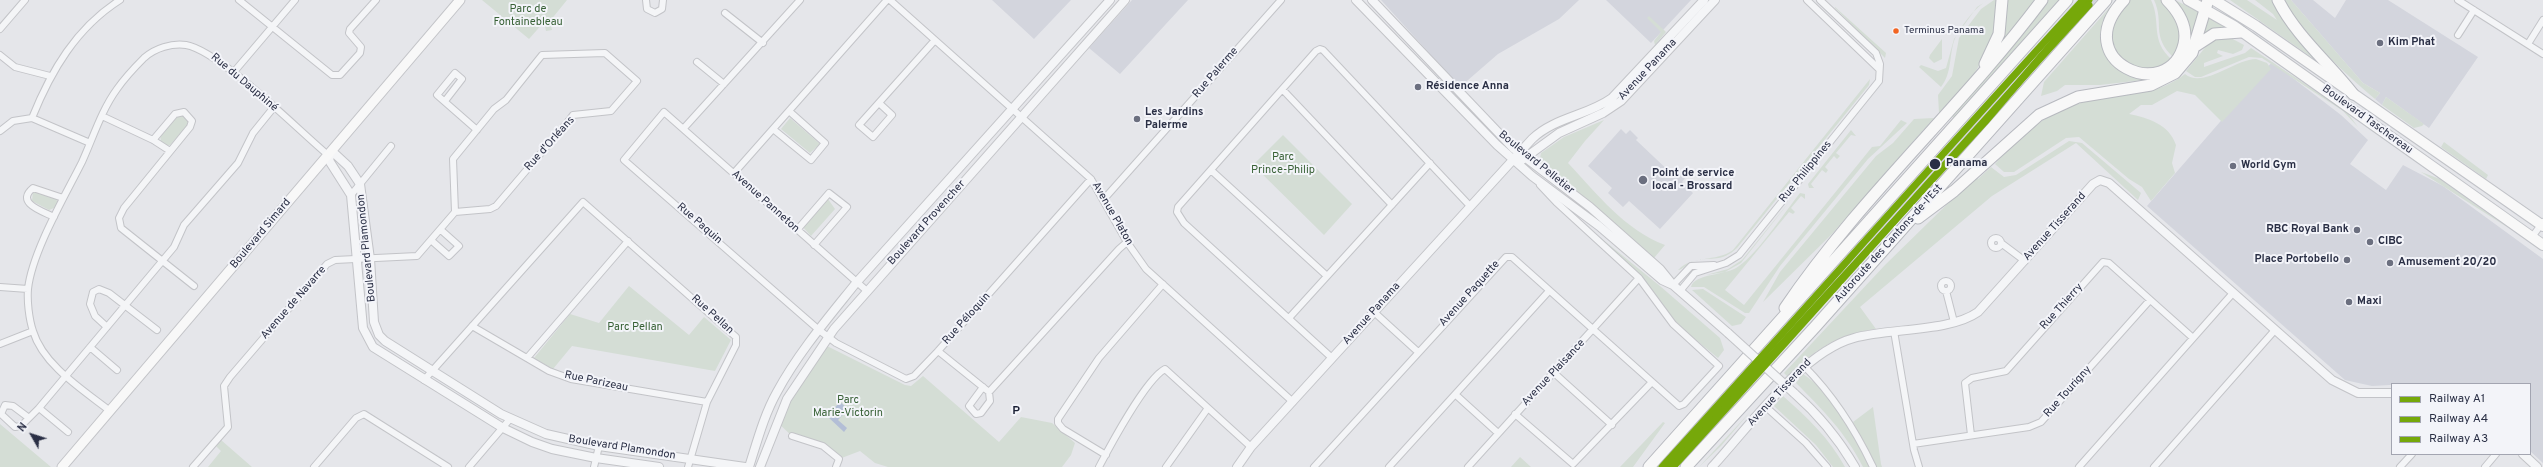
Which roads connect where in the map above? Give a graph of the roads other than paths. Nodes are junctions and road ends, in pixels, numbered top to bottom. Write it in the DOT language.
graph roads {
  1 [pos="25,0"];
  2 [pos="120,0"];
  3 [pos="240,0"];
  4 [pos="295,0"];
  5 [pos="376,0"];
  6 [pos="460,0"];
  7 [pos="646,0"];
  8 [pos="663,0"];
  9 [pos="800,0"];
  10 [pos="887,0"];
  11 [pos="890,0"];
  12 [pos="1110,0"];
  13 [pos="1125,0"];
  14 [pos="1281,0"];
  15 [pos="1356,0"];
  16 [pos="1372,0"];
  17 [pos="1704,0"];
  18 [pos="1715,0"];
  19 [pos="1807,0"];
  20 [pos="1820,0"];
  21 [pos="2002,0"];
  22 [pos="2042,0"];
  23 [pos="2067,0"];
  24 [pos="2106,0"];
  25 [pos="2124,0"];
  26 [pos="2167,0"];
  27 [pos="2188,0"];
  28 [pos="2214,0"];
  29 [pos="2278,0"];
  30 [pos="2458,0"];
  31 [pos="2207,5"];
  32 [pos="2474,10"];
  33 [pos="725,13"];
  34 [pos="2543,20"];
  35 [pos="273,26"];
  36 [pos="0,29"];
  37 [pos="2242,32"];
  38 [pos="2458,35"];
  39 [pos="935,40"];
  40 [pos="763,43"];
  41 [pos="2528,44"];
  42 [pos="2194,47"];
  43 [pos="2543,54"];
  44 [pos="0,55"];
  45 [pos="697,62"];
  46 [pos="1879,69"];
  47 [pos="233,74"];
  48 [pos="50,76"];
  49 [pos="724,84"];
  50 [pos="1283,90"];
  51 [pos="2353,94"];
  52 [pos="1961,98"];
  53 [pos="444,101"];
  54 [pos="879,103"];
  55 [pos="274,107"];
  56 [pos="1013,109"];
  57 [pos="789,111"];
  58 [pos="664,112"];
  59 [pos="102,116"];
  60 [pos="1022,117"];
  61 [pos="32,118"];
  62 [pos="684,128"];
  63 [pos="773,128"];
  64 [pos="477,130"];
  65 [pos="0,131"];
  66 [pos="153,140"];
  67 [pos="90,143"];
  68 [pos="391,146"];
  69 [pos="170,151"];
  70 [pos="328,155"];
  71 [pos="1522,155"];
  72 [pos="1513,162"];
  73 [pos="1430,163"];
  74 [pos="1212,171"];
  75 [pos="734,173"];
  76 [pos="1532,176"];
  77 [pos="1091,179"];
  78 [pos="360,184"];
  79 [pos="351,195"];
  80 [pos="63,198"];
  81 [pos="1104,199"];
  82 [pos="1392,205"];
  83 [pos="1470,206"];
  84 [pos="455,212"];
  85 [pos="54,217"];
  86 [pos="2542,224"];
  87 [pos="441,230"];
  88 [pos="797,230"];
  89 [pos="1896,235"];
  90 [pos="2532,237"];
  91 [pos="432,241"];
  92 [pos="628,242"];
  93 [pos="1127,242"];
  94 [pos="2002,243"];
  95 [pos="814,245"];
  96 [pos="2543,245"];
  97 [pos="370,259"];
  98 [pos="358,260"];
  99 [pos="2025,261"];
  100 [pos="161,262"];
  101 [pos="1719,266"];
  102 [pos="1327,276"];
  103 [pos="1639,278"];
  104 [pos="856,283"];
  105 [pos="1163,284"];
  106 [pos="1673,284"];
  107 [pos="194,286"];
  108 [pos="0,287"];
  109 [pos="28,289"];
  110 [pos="867,291"];
  111 [pos="1549,291"];
  112 [pos="1680,291"];
  113 [pos="1946,291"];
  114 [pos="2233,293"];
  115 [pos="2150,300"];
  116 [pos="126,305"];
  117 [pos="1374,312"];
  118 [pos="1288,318"];
  119 [pos="1954,322"];
  120 [pos="472,326"];
  121 [pos="107,327"];
  122 [pos="157,330"];
  123 [pos="819,330"];
  124 [pos="1593,330"];
  125 [pos="2275,330"];
  126 [pos="33,331"];
  127 [pos="1894,331"];
  128 [pos="828,337"];
  129 [pos="2193,338"];
  130 [pos="1765,339"];
  131 [pos="0,344"];
  132 [pos="90,347"];
  133 [pos="938,351"];
  134 [pos="1418,352"];
  135 [pos="527,358"];
  136 [pos="1332,358"];
  137 [pos="1804,366"];
  138 [pos="117,370"];
  139 [pos="432,371"];
  140 [pos="1553,372"];
  141 [pos="66,376"];
  142 [pos="424,380"];
  143 [pos="1652,382"];
  144 [pos="983,387"];
  145 [pos="990,392"];
  146 [pos="2391,393"];
  147 [pos="1456,394"];
  148 [pos="707,402"];
  149 [pos="1293,402"];
  150 [pos="1678,406"];
  151 [pos="1766,407"];
  152 [pos="38,408"];
  153 [pos="1208,408"];
  154 [pos="110,411"];
  155 [pos="1515,414"];
  156 [pos="29,418"];
  157 [pos="510,419"];
  158 [pos="1612,425"];
  159 [pos="503,428"];
  160 [pos="68,432"];
  161 [pos="1498,433"];
  162 [pos="1971,435"];
  163 [pos="792,436"];
  164 [pos="1913,444"];
  165 [pos="599,446"];
  166 [pos="1251,447"];
  167 [pos="657,454"];
  168 [pos="1106,455"];
  169 [pos="2411,455"];
  170 [pos="2495,455"];
  171 [pos="2524,455"];
  172 [pos="596,458"];
  173 [pos="690,458"];
  174 [pos="1717,465"];
  175 [pos="1318,466"];
  176 [pos="62,467"];
  177 [pos="193,467"];
  178 [pos="314,467"];
  179 [pos="448,467"];
  180 [pos="469,467"];
  181 [pos="594,467"];
  182 [pos="656,467"];
  183 [pos="688,467"];
  184 [pos="745,467"];
  185 [pos="749,467"];
  186 [pos="760,467"];
  187 [pos="836,467"];
  188 [pos="1100,467"];
  189 [pos="1166,467"];
  190 [pos="1237,467"];
  191 [pos="1389,467"];
  192 [pos="1468,467"];
  193 [pos="1649,467"];
  194 [pos="1686,467"];
  195 [pos="1827,467"];
  196 [pos="1855,467"];
  197 [pos="1873,467"];
  198 [pos="1920,467"];
  199 [pos="2079,467"];
  200 [pos="2154,467"];
  201 [pos="2400,467"];
  202 [pos="2485,467"];
  203 [pos="2537,467"];
  1 -- 36 [label="street"];
  2 -- 48 [label="street"];
  3 -- 35 [label="street"];
  4 -- 35 [label="street"];
  5 -- 35 [label="street"];
  6 -- 70 [label="main road, Boulevard Simard"];
  7 -- 8 [label="street"];
  9 -- 40 [label="street"];
  10 -- 57 [label="street"];
  11 -- 39 [label="street, Avenue Platon"];
  12 -- 56 [label="street, Boulevard Provencher"];
  13 -- 60 [label="street, Boulevard Provencher"];
  14 -- 81 [label="street, Rue Palerme"];
  15 -- 72 [label="street, Boulevard Pelletier"];
  16 -- 71 [label="street, Boulevard Pelletier"];
  17 -- 71 [label="street, Avenue Panama"];
  18 -- 71 [label="street, Avenue Panama"];
  19 -- 46 [label="street"];
  20 -- 46 [label="street, Rue Philippines"];
  21 -- 52 [label="highway"];
  22 -- 52 [label="highway"];
  23 -- 130 [label="highway"];
  24 -- 89 [label="highway, Autoroute des Cantons-de-l'Est"];
  25 -- 26 [label="highway"];
  27 -- 31 [label="main road, Boulevard Taschereau"];
  28 -- 51 [label="main road, Boulevard Taschereau"];
  29 -- 51 [label="highway"];
  30 -- 32 [label="street"];
  31 -- 37 [label="main road, Boulevard Taschereau"];
  31 -- 42 [label="highway"];
  32 -- 38 [label="street"];
  32 -- 41 [label="street"];
  33 -- 40 [label="street"];
  34 -- 41 [label="street"];
  35 -- 47 [label="street"];
  37 -- 42 [label="highway"];
  37 -- 90 [label="main road, Boulevard Taschereau"];
  39 -- 54 [label="street"];
  39 -- 56 [label="street, Avenue Platon"];
  40 -- 49 [label="street"];
  41 -- 43 [label="street"];
  42 -- 89 [label="highway"];
  44 -- 48 [label="street"];
  45 -- 49 [label="street"];
  46 -- 101 [label="street, Rue Philippines"];
  47 -- 55 [label="street, Rue du Dauphiné"];
  47 -- 59 [label="street, Rue du Dauphiné"];
  48 -- 61 [label="street"];
  49 -- 62 [label="street"];
  50 -- 73 [label="street"];
  50 -- 74 [label="street"];
  50 -- 82 [label="street"];
  51 -- 86 [label="main road, Boulevard Taschereau"];
  52 -- 130 [label="highway"];
  53 -- 53 [label="street"];
  53 -- 64 [label="street"];
  54 -- 54 [label="street"];
  55 -- 70 [label="street, Rue du Dauphiné"];
  55 -- 100 [label="street"];
  56 -- 60 [label="street, Avenue Platon"];
  56 -- 104 [label="street, Boulevard Provencher"];
  57 -- 63 [label="street"];
  57 -- 63 [label="street"];
  58 -- 62 [label="street, Avenue Panneton"];
  58 -- 123 [label="street, Rue Paquin"];
  59 -- 66 [label="street"];
  59 -- 67 [label="street, Rue du Dauphiné"];
  60 -- 77 [label="street, Avenue Platon"];
  60 -- 110 [label="street, Boulevard Provencher"];
  61 -- 65 [label="street"];
  61 -- 67 [label="street"];
  62 -- 75 [label="street, Avenue Panneton"];
  63 -- 75 [label="street"];
  64 -- 84 [label="street"];
  64 -- 84 [label="street, Rue d'Orléans"];
  66 -- 69 [label="street"];
  66 -- 69 [label="street"];
  67 -- 80 [label="street, Rue du Dauphiné"];
  68 -- 78 [label="street"];
  69 -- 100 [label="street"];
  70 -- 78 [label="street, Boulevard Plamondon"];
  70 -- 79 [label="street, Boulevard Plamondon"];
  70 -- 154 [label="main road, Boulevard Simard"];
  71 -- 72 [label="street, Avenue Panama"];
  71 -- 106 [label="street, Boulevard Pelletier"];
  72 -- 76 [label="street, Boulevard Pelletier"];
  72 -- 83 [label="street, Avenue Panama"];
  73 -- 82 [label="street"];
  73 -- 83 [label="street"];
  74 -- 102 [label="street"];
  74 -- 118 [label="street"];
  75 -- 88 [label="street, Avenue Panneton"];
  76 -- 103 [label="street, Boulevard Pelletier"];
  76 -- 106 [label="street, Boulevard Pelletier"];
  77 -- 81 [label="street, Avenue Platon"];
  77 -- 133 [label="street, Rue Péloquin"];
  78 -- 79 [label="street"];
  78 -- 97 [label="street, Boulevard Plamondon"];
  79 -- 98 [label="street, Boulevard Plamondon"];
  80 -- 85 [label="street, Rue du Dauphiné"];
  80 -- 85 [label="street"];
  81 -- 93 [label="street, Avenue Platon"];
  82 -- 102 [label="street"];
  83 -- 117 [label="street, Avenue Panama"];
  84 -- 87 [label="street, Avenue de Navarre"];
  85 -- 109 [label="street, Rue du Dauphiné"];
  86 -- 90 [label="street"];
  87 -- 91 [label="street, Avenue de Navarre"];
  87 -- 91 [label="street"];
  88 -- 95 [label="street, Avenue Panneton"];
  88 -- 95 [label="street"];
  89 -- 194 [label="highway, Autoroute des Cantons-de-l'Est"];
  90 -- 96 [label="main road, Boulevard Taschereau"];
  91 -- 97 [label="street, Avenue de Navarre"];
  92 -- 120 [label="street, Rue Pellan"];
  92 -- 135 [label="street"];
  92 -- 148 [label="street, Rue Pellan"];
  93 -- 105 [label="street, Avenue Platon"];
  93 -- 145 [label="street"];
  94 -- 99 [label="street"];
  95 -- 104 [label="street, Avenue Panneton"];
  97 -- 98 [label="street, Avenue de Navarre"];
  97 -- 139 [label="street, Boulevard Plamondon"];
  98 -- 142 [label="street, Boulevard Plamondon"];
  98 -- 177 [label="street, Avenue de Navarre"];
  99 -- 114 [label="street, Avenue Tisserand"];
  99 -- 119 [label="street, Avenue Tisserand"];
  100 -- 107 [label="street"];
  100 -- 116 [label="street"];
  101 -- 106 [label="street"];
  101 -- 112 [label="street, Rue Philippines"];
  102 -- 118 [label="street"];
  103 -- 124 [label="street, Avenue Plaisance"];
  103 -- 150 [label="street, Boulevard Pelletier"];
  104 -- 110 [label="street, Avenue Panneton"];
  104 -- 123 [label="street, Boulevard Provencher"];
  105 -- 149 [label="street, Avenue Platon"];
  105 -- 168 [label="street"];
  106 -- 112 [label="street, Boulevard Pelletier"];
  108 -- 109 [label="street"];
  109 -- 126 [label="street, Rue du Dauphiné"];
  110 -- 128 [label="street, Boulevard Provencher"];
  111 -- 124 [label="street, Avenue Paquette"];
  111 -- 134 [label="street, Avenue Paquette"];
  111 -- 147 [label="street"];
  112 -- 196 [label="street, Boulevard Pelletier, bridge"];
  113 -- 119 [label="street"];
  114 -- 125 [label="street, Avenue Tisserand"];
  114 -- 129 [label="street"];
  115 -- 129 [label="street, Rue Thierry"];
  115 -- 162 [label="street, Rue Tourigny"];
  115 -- 162 [label="street, Rue Thierry"];
  116 -- 121 [label="street"];
  116 -- 121 [label="street"];
  116 -- 122 [label="street"];
  117 -- 134 [label="street"];
  117 -- 136 [label="street, Avenue Panama"];
  118 -- 136 [label="street"];
  119 -- 127 [label="street, Avenue Tisserand"];
  120 -- 135 [label="street, Rue Parizeau"];
  120 -- 139 [label="street"];
  121 -- 132 [label="street"];
  123 -- 128 [label="street, Rue Péloquin"];
  123 -- 185 [label="street, Boulevard Provencher"];
  124 -- 140 [label="street, Avenue Plaisance"];
  124 -- 143 [label="street, Avenue Paquette"];
  125 -- 146 [label="street, Avenue Tisserand"];
  125 -- 200 [label="street"];
  126 -- 131 [label="street"];
  126 -- 141 [label="street, Rue du Dauphiné"];
  127 -- 137 [label="street, Avenue Tisserand"];
  127 -- 164 [label="street"];
  128 -- 133 [label="street, Rue Péloquin"];
  128 -- 186 [label="street, Boulevard Provencher"];
  129 -- 199 [label="street"];
  130 -- 193 [label="highway"];
  132 -- 138 [label="street"];
  132 -- 141 [label="street"];
  133 -- 144 [label="street"];
  134 -- 175 [label="street, Avenue Paquette"];
  135 -- 148 [label="street, Rue Parizeau"];
  136 -- 149 [label="street, Avenue Panama"];
  137 -- 151 [label="street, Avenue Tisserand"];
  137 -- 197 [label="street"];
  139 -- 142 [label="street"];
  139 -- 157 [label="street, Boulevard Plamondon"];
  140 -- 155 [label="street, Avenue Plaisance"];
  140 -- 158 [label="street"];
  141 -- 152 [label="street"];
  141 -- 154 [label="street, Rue du Dauphiné"];
  142 -- 159 [label="street, Boulevard Plamondon"];
  143 -- 150 [label="street, Avenue Paquette"];
  143 -- 158 [label="street"];
  144 -- 145 [label="street"];
  144 -- 145 [label="street"];
  147 -- 161 [label="street"];
  147 -- 191 [label="street"];
  148 -- 173 [label="street, Rue Pellan"];
  149 -- 166 [label="street, Avenue Panama"];
  151 -- 174 [label="street, Avenue Tisserand"];
  151 -- 195 [label="street"];
  152 -- 156 [label="street"];
  152 -- 160 [label="street"];
  153 -- 166 [label="street"];
  153 -- 168 [label="street"];
  153 -- 189 [label="street"];
  154 -- 176 [label="main road, Boulevard Simard"];
  155 -- 158 [label="street"];
  155 -- 161 [label="street, Avenue Plaisance"];
  157 -- 159 [label="street"];
  157 -- 165 [label="street, Boulevard Plamondon"];
  159 -- 172 [label="street, Boulevard Plamondon"];
  159 -- 180 [label="street"];
  161 -- 192 [label="street, Avenue Plaisance"];
  162 -- 164 [label="street, Rue Tourigny"];
  163 -- 187 [label="street"];
  164 -- 198 [label="street"];
  165 -- 167 [label="street, Boulevard Plamondon"];
  165 -- 172 [label="street"];
  166 -- 190 [label="street, Avenue Panama"];
  167 -- 173 [label="street, Boulevard Plamondon"];
  167 -- 182 [label="street"];
  168 -- 188 [label="street"];
  169 -- 201 [label="street"];
  170 -- 202 [label="street"];
  171 -- 203 [label="street"];
  172 -- 181 [label="street"];
  172 -- 182 [label="street, Boulevard Plamondon"];
  173 -- 183 [label="street, Rue Pellan"];
  173 -- 184 [label="street, Boulevard Plamondon"];
  178 -- 179 [label="street"];
}
